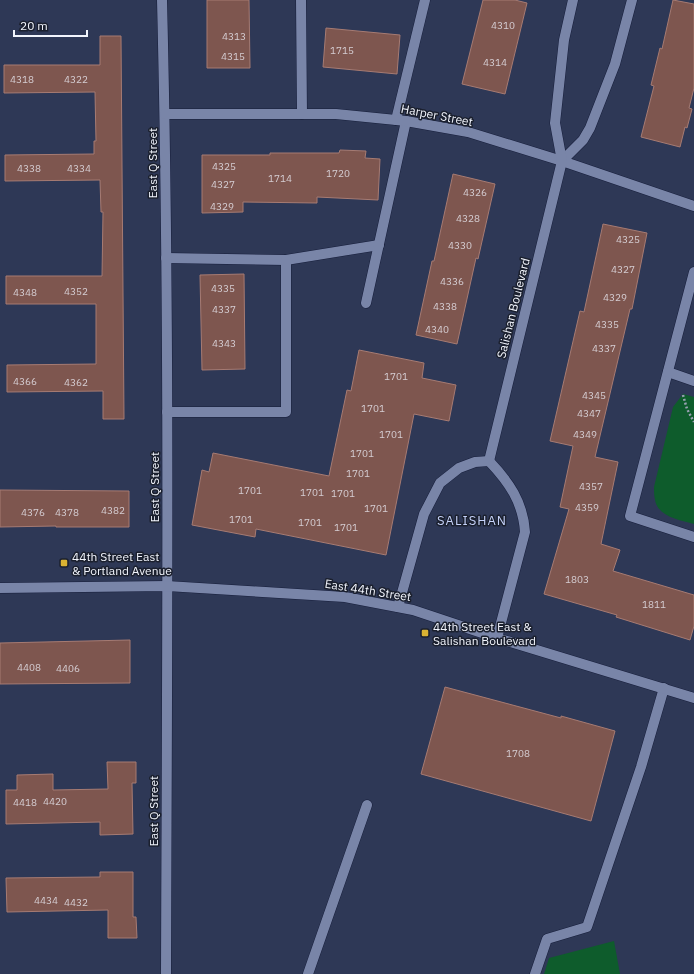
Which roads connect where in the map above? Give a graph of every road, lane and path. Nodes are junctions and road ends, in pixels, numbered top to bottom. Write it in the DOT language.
graph roads {
  1 [pos="162,0"];
  2 [pos="301,0"];
  3 [pos="425,0"];
  4 [pos="573,0"];
  5 [pos="632,0"];
  6 [pos="165,114"];
  7 [pos="302,114"];
  8 [pos="401,121"];
  9 [pos="562,161"];
  10 [pos="694,206"];
  11 [pos="379,246"];
  12 [pos="166,258"];
  13 [pos="286,260"];
  14 [pos="694,272"];
  15 [pos="366,303"];
  16 [pos="668,372"];
  17 [pos="694,381"];
  18 [pos="167,412"];
  19 [pos="489,460"];
  20 [pos="694,537"];
  21 [pos="167,586"];
  22 [pos="0,588"];
  23 [pos="398,608"];
  24 [pos="497,638"];
  25 [pos="664,688"];
  26 [pos="694,698"];
  27 [pos="367,805"];
  28 [pos="166,974"];
  29 [pos="308,974"];
  30 [pos="535,974"];
  1 -- 6 [label="street, East Q Street"];
  2 -- 7 [label="street"];
  3 -- 8 [label="street"];
  4 -- 9 [label="street, Salishan Boulevard"];
  5 -- 9 [label="street"];
  6 -- 7 [label="street, Harper Street"];
  6 -- 12 [label="street, East Q Street"];
  7 -- 8 [label="street, Harper Street"];
  8 -- 9 [label="street, Harper Street"];
  8 -- 11 [label="street"];
  9 -- 10 [label="street, Harper Street"];
  9 -- 19 [label="street, Salishan Boulevard"];
  11 -- 13 [label="street"];
  11 -- 15 [label="street"];
  12 -- 13 [label="street"];
  12 -- 18 [label="street, East Q Street"];
  13 -- 18 [label="street"];
  14 -- 16 [label="street"];
  16 -- 17 [label="street"];
  16 -- 20 [label="street"];
  18 -- 21 [label="street, East Q Street"];
  19 -- 23 [label="street"];
  19 -- 24 [label="street"];
  21 -- 22 [label="street, East 44th Street"];
  21 -- 23 [label="street, East 44th Street"];
  21 -- 28 [label="street, East Q Street"];
  23 -- 24 [label="street, East 44th Street"];
  24 -- 25 [label="street, East 44th Street"];
  25 -- 26 [label="street, East 44th Street"];
  25 -- 30 [label="street"];
  27 -- 29 [label="street"];
}
